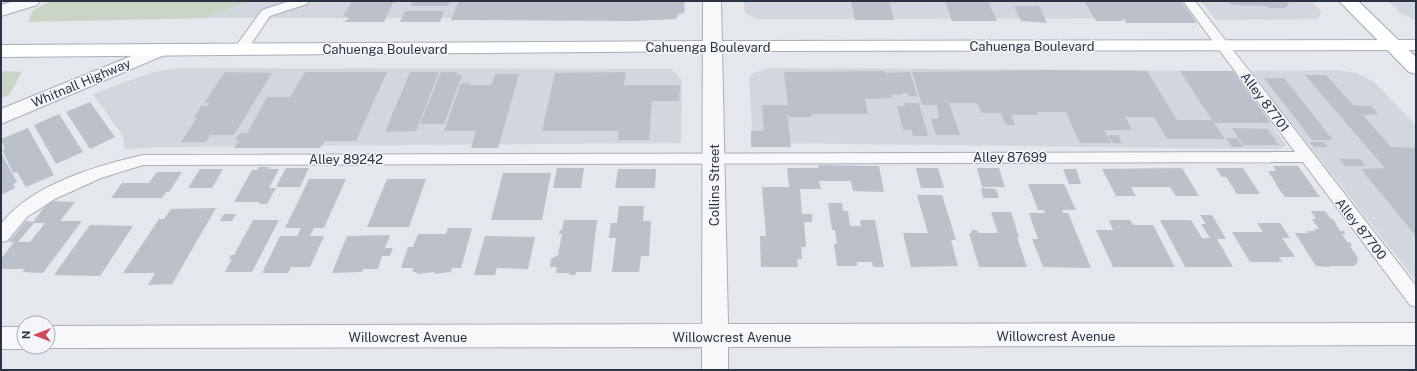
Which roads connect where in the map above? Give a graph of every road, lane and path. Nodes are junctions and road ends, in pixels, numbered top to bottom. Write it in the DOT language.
graph roads {
  1 [pos="31,1"];
  2 [pos="303,1"];
  3 [pos="712,1"];
  4 [pos="1189,1"];
  5 [pos="1348,1"];
  6 [pos="1,11"];
  7 [pos="1393,45"];
  8 [pos="1416,45"];
  9 [pos="713,46"];
  10 [pos="1223,46"];
  11 [pos="1,50"];
  12 [pos="161,50"];
  13 [pos="240,50"];
  14 [pos="1416,68"];
  15 [pos="1,117"];
  16 [pos="714,158"];
  17 [pos="1306,158"];
  18 [pos="1,236"];
  19 [pos="1416,300"];
  20 [pos="1416,334"];
  21 [pos="715,337"];
  22 [pos="1,338"];
  23 [pos="16,338"];
  24 [pos="56,338"];
  25 [pos="715,370"];
  1 -- 6 [label="street"];
  2 -- 13 [label="lane"];
  3 -- 9 [label="street, Collins Street"];
  4 -- 10 [label="lane, Alley 87701"];
  5 -- 7 [label="main road"];
  7 -- 8 [label="main road, Cahuenga Boulevard"];
  7 -- 10 [label="main road, Cahuenga Boulevard"];
  7 -- 14 [label="main road"];
  9 -- 10 [label="main road, Cahuenga Boulevard"];
  9 -- 13 [label="main road, Cahuenga Boulevard"];
  9 -- 16 [label="street, Collins Street"];
  10 -- 17 [label="lane, Alley 87701"];
  11 -- 12 [label="main road, Cahuenga Boulevard"];
  12 -- 13 [label="main road, Cahuenga Boulevard"];
  12 -- 15 [label="street, Whitnall Highway"];
  16 -- 17 [label="lane, Alley 87699"];
  16 -- 18 [label="lane, Alley 89242"];
  16 -- 21 [label="street, Collins Street"];
  17 -- 19 [label="lane, Alley 87700"];
  20 -- 21 [label="street, Willowcrest Avenue"];
  21 -- 24 [label="street, Willowcrest Avenue"];
  21 -- 25 [label="street, Collins Street"];
  22 -- 23 [label="street"];
}
